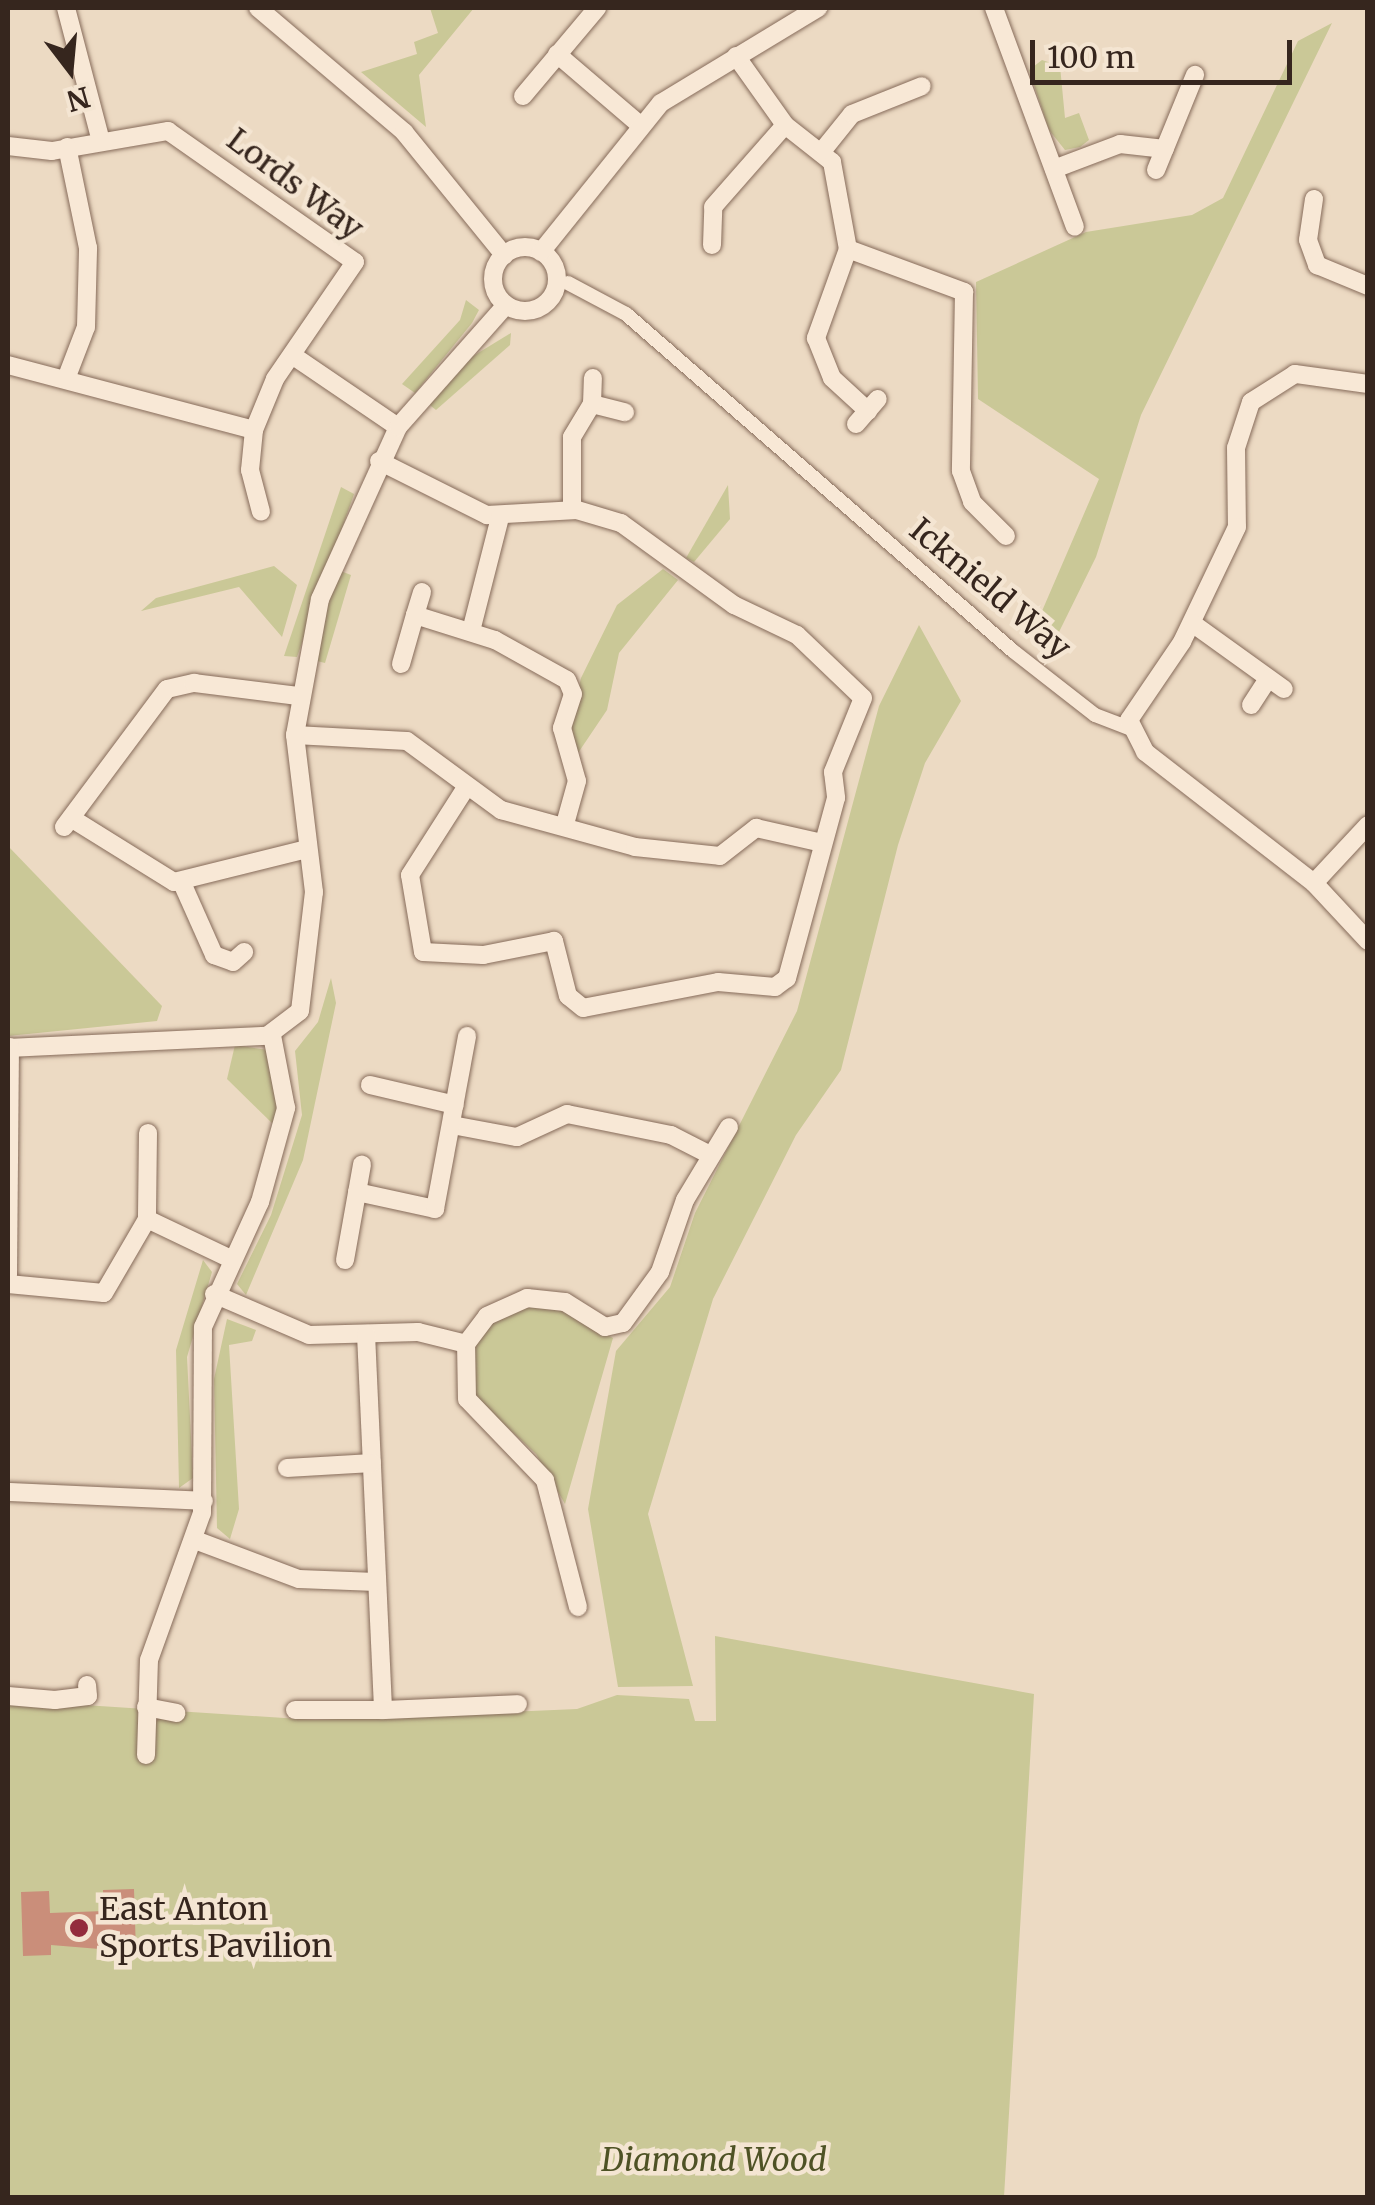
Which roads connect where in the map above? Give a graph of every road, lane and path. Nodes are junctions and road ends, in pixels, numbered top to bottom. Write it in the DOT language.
graph roads {
  1 [pos="66,8"];
  2 [pos="258,8"];
  3 [pos="597,8"];
  4 [pos="818,8"];
  5 [pos="994,8"];
  6 [pos="558,54"];
  7 [pos="736,56"];
  8 [pos="1195,75"];
  9 [pos="922,86"];
  10 [pos="523,96"];
  11 [pos="785,125"];
  12 [pos="640,126"];
  13 [pos="100,138"];
  14 [pos="8,146"];
  15 [pos="67,147"];
  16 [pos="1165,149"];
  17 [pos="823,150"];
  18 [pos="1054,169"];
  19 [pos="1156,170"];
  20 [pos="1314,199"];
  21 [pos="1075,227"];
  22 [pos="712,244"];
  23 [pos="848,249"];
  24 [pos="542,252"];
  25 [pos="504,254"];
  26 [pos="568,283"];
  27 [pos="1368,286"];
  28 [pos="506,305"];
  29 [pos="292,355"];
  30 [pos="8,366"];
  31 [pos="592,378"];
  32 [pos="66,379"];
  33 [pos="1368,384"];
  34 [pos="592,404"];
  35 [pos="625,412"];
  36 [pos="868,412"];
  37 [pos="398,427"];
  38 [pos="254,430"];
  39 [pos="379,460"];
  40 [pos="572,510"];
  41 [pos="261,512"];
  42 [pos="500,517"];
  43 [pos="1006,536"];
  44 [pos="422,592"];
  45 [pos="415,615"];
  46 [pos="1192,623"];
  47 [pos="472,631"];
  48 [pos="401,664"];
  49 [pos="298,696"];
  50 [pos="1251,705"];
  51 [pos="1129,728"];
  52 [pos="295,735"];
  53 [pos="464,789"];
  54 [pos="565,824"];
  55 [pos="1368,825"];
  56 [pos="822,843"];
  57 [pos="306,849"];
  58 [pos="1314,882"];
  59 [pos="182,883"];
  60 [pos="1368,940"];
  61 [pos="244,952"];
  62 [pos="272,1035"];
  63 [pos="467,1036"];
  64 [pos="9,1048"];
  65 [pos="370,1086"];
  66 [pos="455,1105"];
  67 [pos="452,1125"];
  68 [pos="729,1128"];
  69 [pos="148,1134"];
  70 [pos="710,1155"];
  71 [pos="362,1165"];
  72 [pos="357,1192"];
  73 [pos="146,1218"];
  74 [pos="234,1260"];
  75 [pos="345,1260"];
  76 [pos="8,1276"];
  77 [pos="8,1284"];
  78 [pos="214,1294"];
  79 [pos="366,1334"];
  80 [pos="466,1344"];
  81 [pos="372,1463"];
  82 [pos="287,1468"];
  83 [pos="8,1492"];
  84 [pos="204,1501"];
  85 [pos="195,1540"];
  86 [pos="376,1582"];
  87 [pos="578,1607"];
  88 [pos="87,1686"];
  89 [pos="8,1696"];
  90 [pos="518,1704"];
  91 [pos="146,1708"];
  92 [pos="295,1710"];
  93 [pos="383,1710"];
  94 [pos="176,1713"];
  95 [pos="146,1755"];
  1 -- 13 [label="street"];
  2 -- 25 [label="street"];
  3 -- 6 [label="street"];
  4 -- 7 [label="street"];
  5 -- 18 [label="street"];
  6 -- 10 [label="street"];
  6 -- 12 [label="street"];
  7 -- 11 [label="street"];
  7 -- 12 [label="street"];
  8 -- 16 [label="street"];
  9 -- 17 [label="street"];
  11 -- 17 [label="street"];
  11 -- 22 [label="street"];
  12 -- 24 [label="street"];
  13 -- 15 [label="street, Lords Way"];
  13 -- 29 [label="street, Lords Way"];
  14 -- 15 [label="street, Lords Way"];
  15 -- 32 [label="street"];
  16 -- 18 [label="street"];
  16 -- 19 [label="street"];
  17 -- 23 [label="street"];
  18 -- 21 [label="street"];
  20 -- 27 [label="street"];
  23 -- 36 [label="street"];
  23 -- 43 [label="street"];
  24 -- 25 [label="street"];
  24 -- 28 [label="street"];
  25 -- 28 [label="street"];
  26 -- 51 [label="street, Icknield Way"];
  28 -- 37 [label="street"];
  29 -- 37 [label="street"];
  29 -- 38 [label="street, Lords Way"];
  30 -- 32 [label="street"];
  31 -- 34 [label="street"];
  32 -- 38 [label="street"];
  33 -- 46 [label="street"];
  34 -- 35 [label="street"];
  34 -- 40 [label="street"];
  37 -- 39 [label="street"];
  38 -- 41 [label="street, Lords Way"];
  39 -- 42 [label="street"];
  39 -- 49 [label="street"];
  40 -- 42 [label="street"];
  40 -- 56 [label="street"];
  42 -- 47 [label="street"];
  44 -- 45 [label="street"];
  45 -- 47 [label="street"];
  45 -- 48 [label="street"];
  46 -- 50 [label="street"];
  46 -- 51 [label="street"];
  47 -- 54 [label="street"];
  49 -- 52 [label="street"];
  49 -- 59 [label="street"];
  51 -- 58 [label="street, Icknield Way"];
  52 -- 53 [label="street"];
  52 -- 57 [label="street"];
  53 -- 54 [label="street"];
  53 -- 56 [label="street"];
  54 -- 56 [label="street"];
  55 -- 58 [label="street"];
  57 -- 59 [label="street"];
  57 -- 62 [label="street"];
  58 -- 60 [label="street, Icknield Way"];
  59 -- 61 [label="street"];
  62 -- 64 [label="street"];
  62 -- 74 [label="street"];
  63 -- 66 [label="street"];
  64 -- 76 [label="street"];
  65 -- 66 [label="street"];
  66 -- 67 [label="street"];
  67 -- 70 [label="street"];
  67 -- 72 [label="street"];
  68 -- 70 [label="street"];
  69 -- 73 [label="street"];
  70 -- 80 [label="street"];
  71 -- 72 [label="street"];
  72 -- 75 [label="street"];
  73 -- 74 [label="street"];
  73 -- 77 [label="street"];
  74 -- 78 [label="street"];
  78 -- 79 [label="street"];
  78 -- 84 [label="street"];
  79 -- 80 [label="street"];
  79 -- 81 [label="street"];
  80 -- 87 [label="street"];
  81 -- 82 [label="street"];
  81 -- 86 [label="street"];
  83 -- 84 [label="street"];
  84 -- 85 [label="street"];
  85 -- 86 [label="street"];
  85 -- 91 [label="street"];
  86 -- 93 [label="street"];
  88 -- 89 [label="street"];
  90 -- 93 [label="street"];
  91 -- 94 [label="street"];
  91 -- 95 [label="street"];
  92 -- 93 [label="street"];
}
